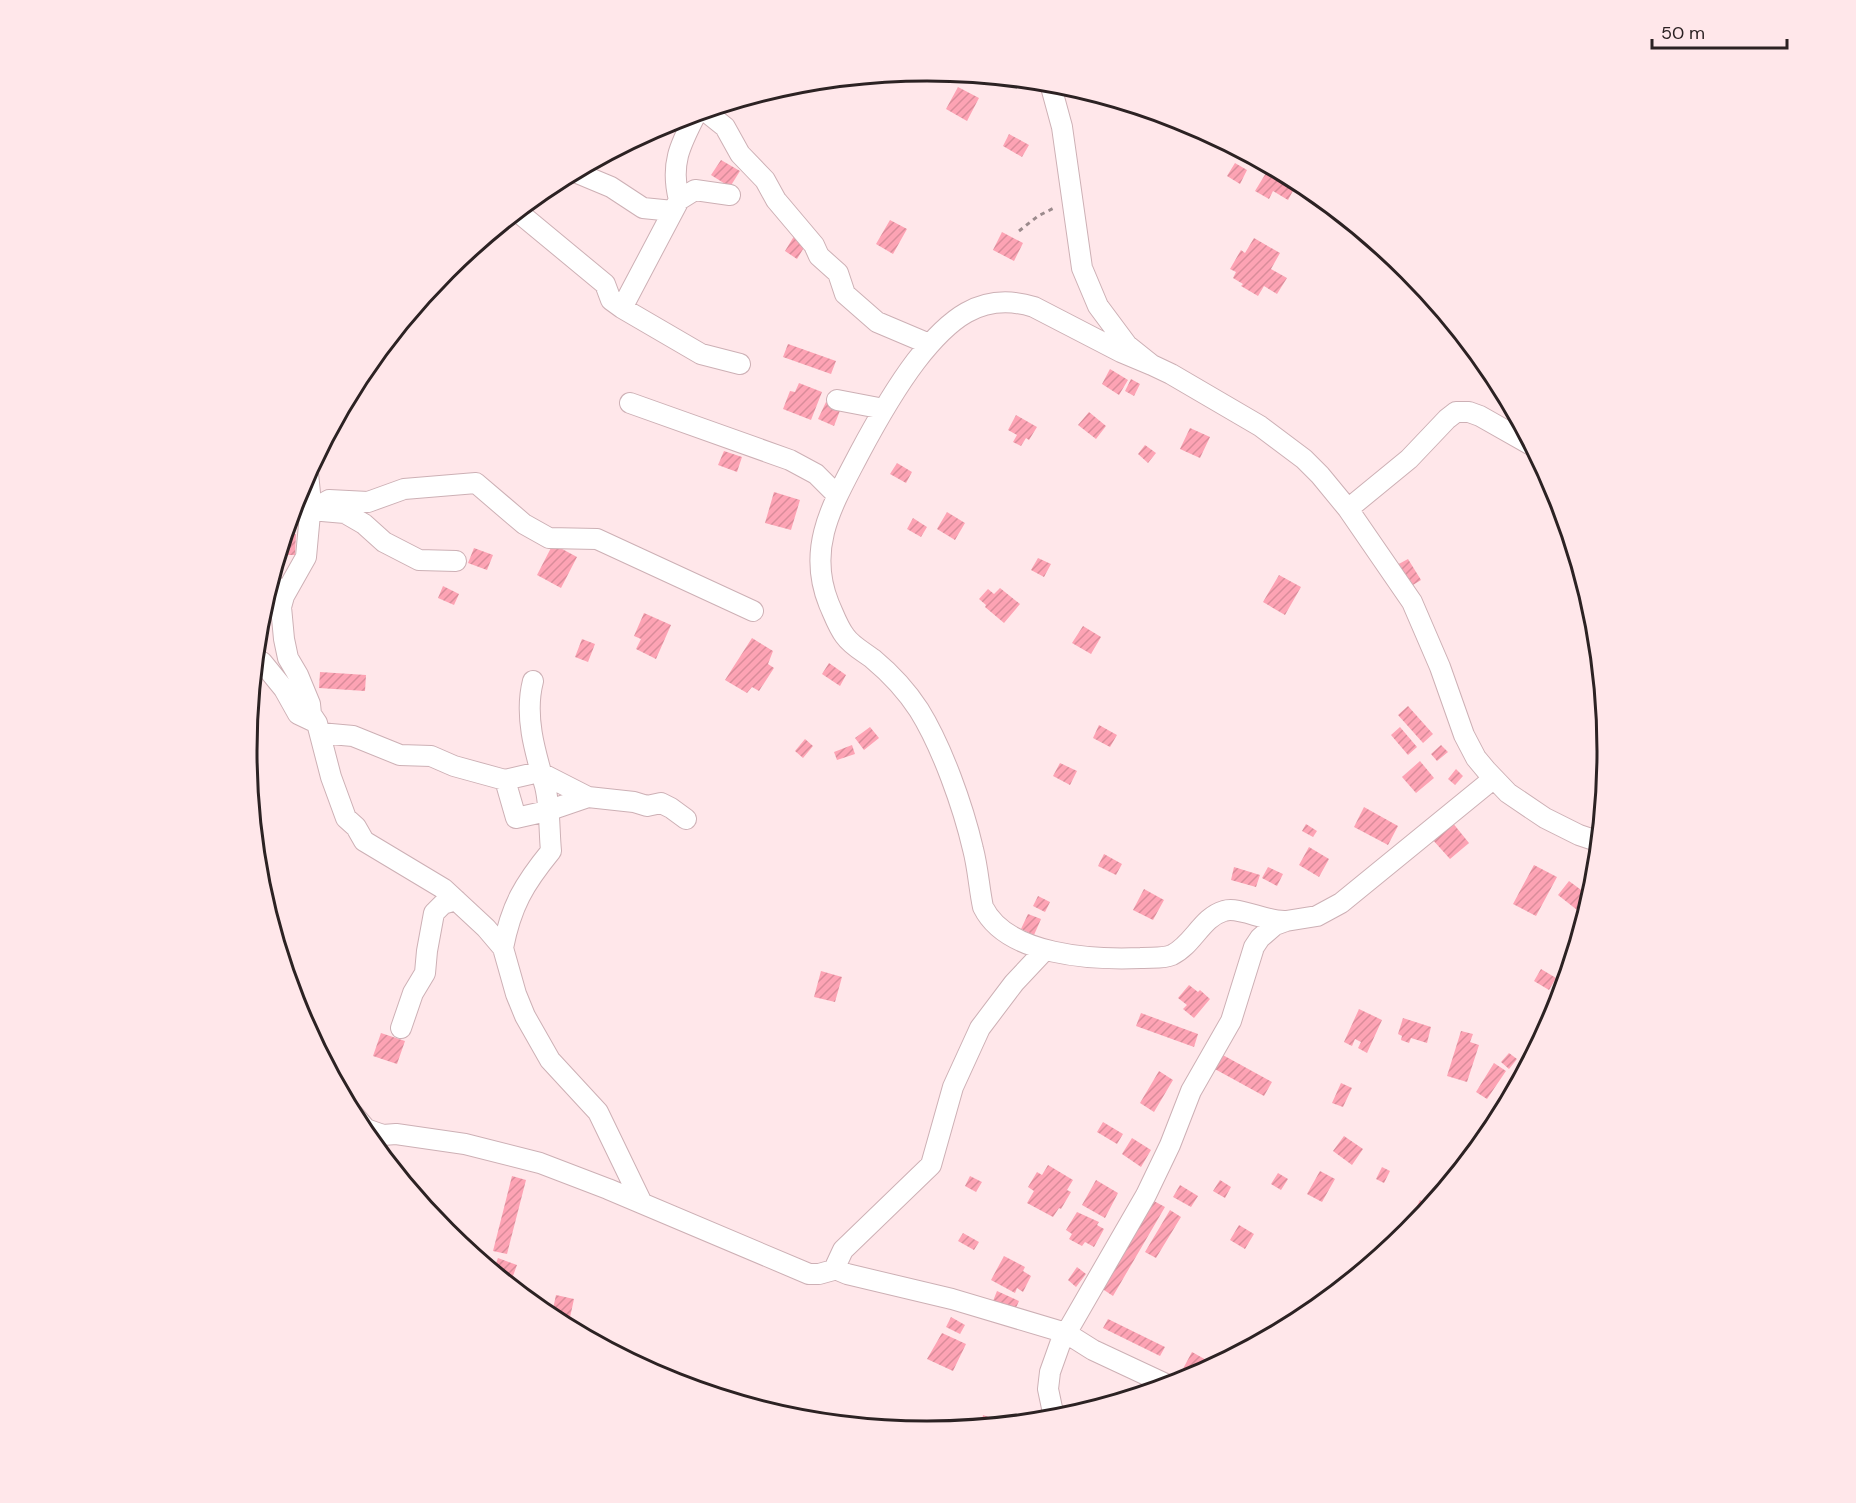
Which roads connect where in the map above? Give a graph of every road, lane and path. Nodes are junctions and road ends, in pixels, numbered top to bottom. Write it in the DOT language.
graph roads {
  1 [pos="1053,93"];
  2 [pos="712,117"];
  3 [pos="691,125"];
  4 [pos="584,176"];
  5 [pos="730,195"];
  6 [pos="1073,205"];
  7 [pos="676,206"];
  8 [pos="524,217"];
  9 [pos="1019,231"];
  10 [pos="622,308"];
  11 [pos="929,344"];
  12 [pos="740,364"];
  13 [pos="1152,365"];
  14 [pos="837,400"];
  15 [pos="630,403"];
  16 [pos="884,409"];
  17 [pos="1521,439"];
  18 [pos="309,495"];
  19 [pos="837,495"];
  20 [pos="1348,509"];
  21 [pos="310,510"];
  22 [pos="456,561"];
  23 [pos="278,589"];
  24 [pos="753,611"];
  25 [pos="263,663"];
  26 [pos="533,681"];
  27 [pos="318,728"];
  28 [pos="539,772"];
  29 [pos="1493,779"];
  30 [pos="505,780"];
  31 [pos="588,797"];
  32 [pos="547,811"];
  33 [pos="686,819"];
  34 [pos="1593,840"];
  35 [pos="456,900"];
  36 [pos="1286,921"];
  37 [pos="486,928"];
  38 [pos="507,928"];
  39 [pos="503,948"];
  40 [pos="1045,950"];
  41 [pos="402,1028"];
  42 [pos="376,1133"];
  43 [pos="642,1203"];
  44 [pos="837,1269"];
  45 [pos="1066,1333"];
  46 [pos="1159,1381"];
  47 [pos="1054,1410"];
  1 -- 6 [label="street"];
  2 -- 11 [label="street"];
  3 -- 7 [label="street"];
  4 -- 7 [label="street"];
  5 -- 7 [label="street"];
  6 -- 9 [label="path"];
  6 -- 13 [label="street"];
  7 -- 10 [label="street"];
  8 -- 10 [label="street"];
  10 -- 12 [label="street"];
  11 -- 13 [label="street"];
  11 -- 16 [label="street"];
  13 -- 20 [label="street"];
  14 -- 16 [label="street"];
  15 -- 19 [label="street"];
  16 -- 19 [label="street"];
  17 -- 20 [label="street"];
  18 -- 21 [label="street"];
  19 -- 40 [label="street"];
  20 -- 29 [label="street"];
  21 -- 22 [label="street"];
  21 -- 23 [label="street"];
  21 -- 24 [label="street"];
  23 -- 27 [label="street"];
  25 -- 27 [label="street"];
  26 -- 28 [label="street"];
  27 -- 30 [label="street"];
  27 -- 35 [label="street"];
  28 -- 30 [label="street"];
  28 -- 31 [label="street"];
  28 -- 32 [label="street"];
  29 -- 34 [label="street"];
  29 -- 36 [label="street"];
  30 -- 32 [label="street"];
  31 -- 32 [label="street"];
  31 -- 33 [label="street"];
  32 -- 38 [label="street"];
  35 -- 37 [label="street"];
  35 -- 41 [label="street"];
  36 -- 40 [label="street"];
  36 -- 45 [label="street"];
  37 -- 38 [label="street"];
  37 -- 39 [label="street"];
  38 -- 39 [label="street"];
  39 -- 43 [label="street"];
  40 -- 44 [label="street"];
  42 -- 43 [label="street"];
  43 -- 44 [label="street"];
  44 -- 45 [label="street"];
  45 -- 46 [label="street"];
  45 -- 47 [label="street"];
}
